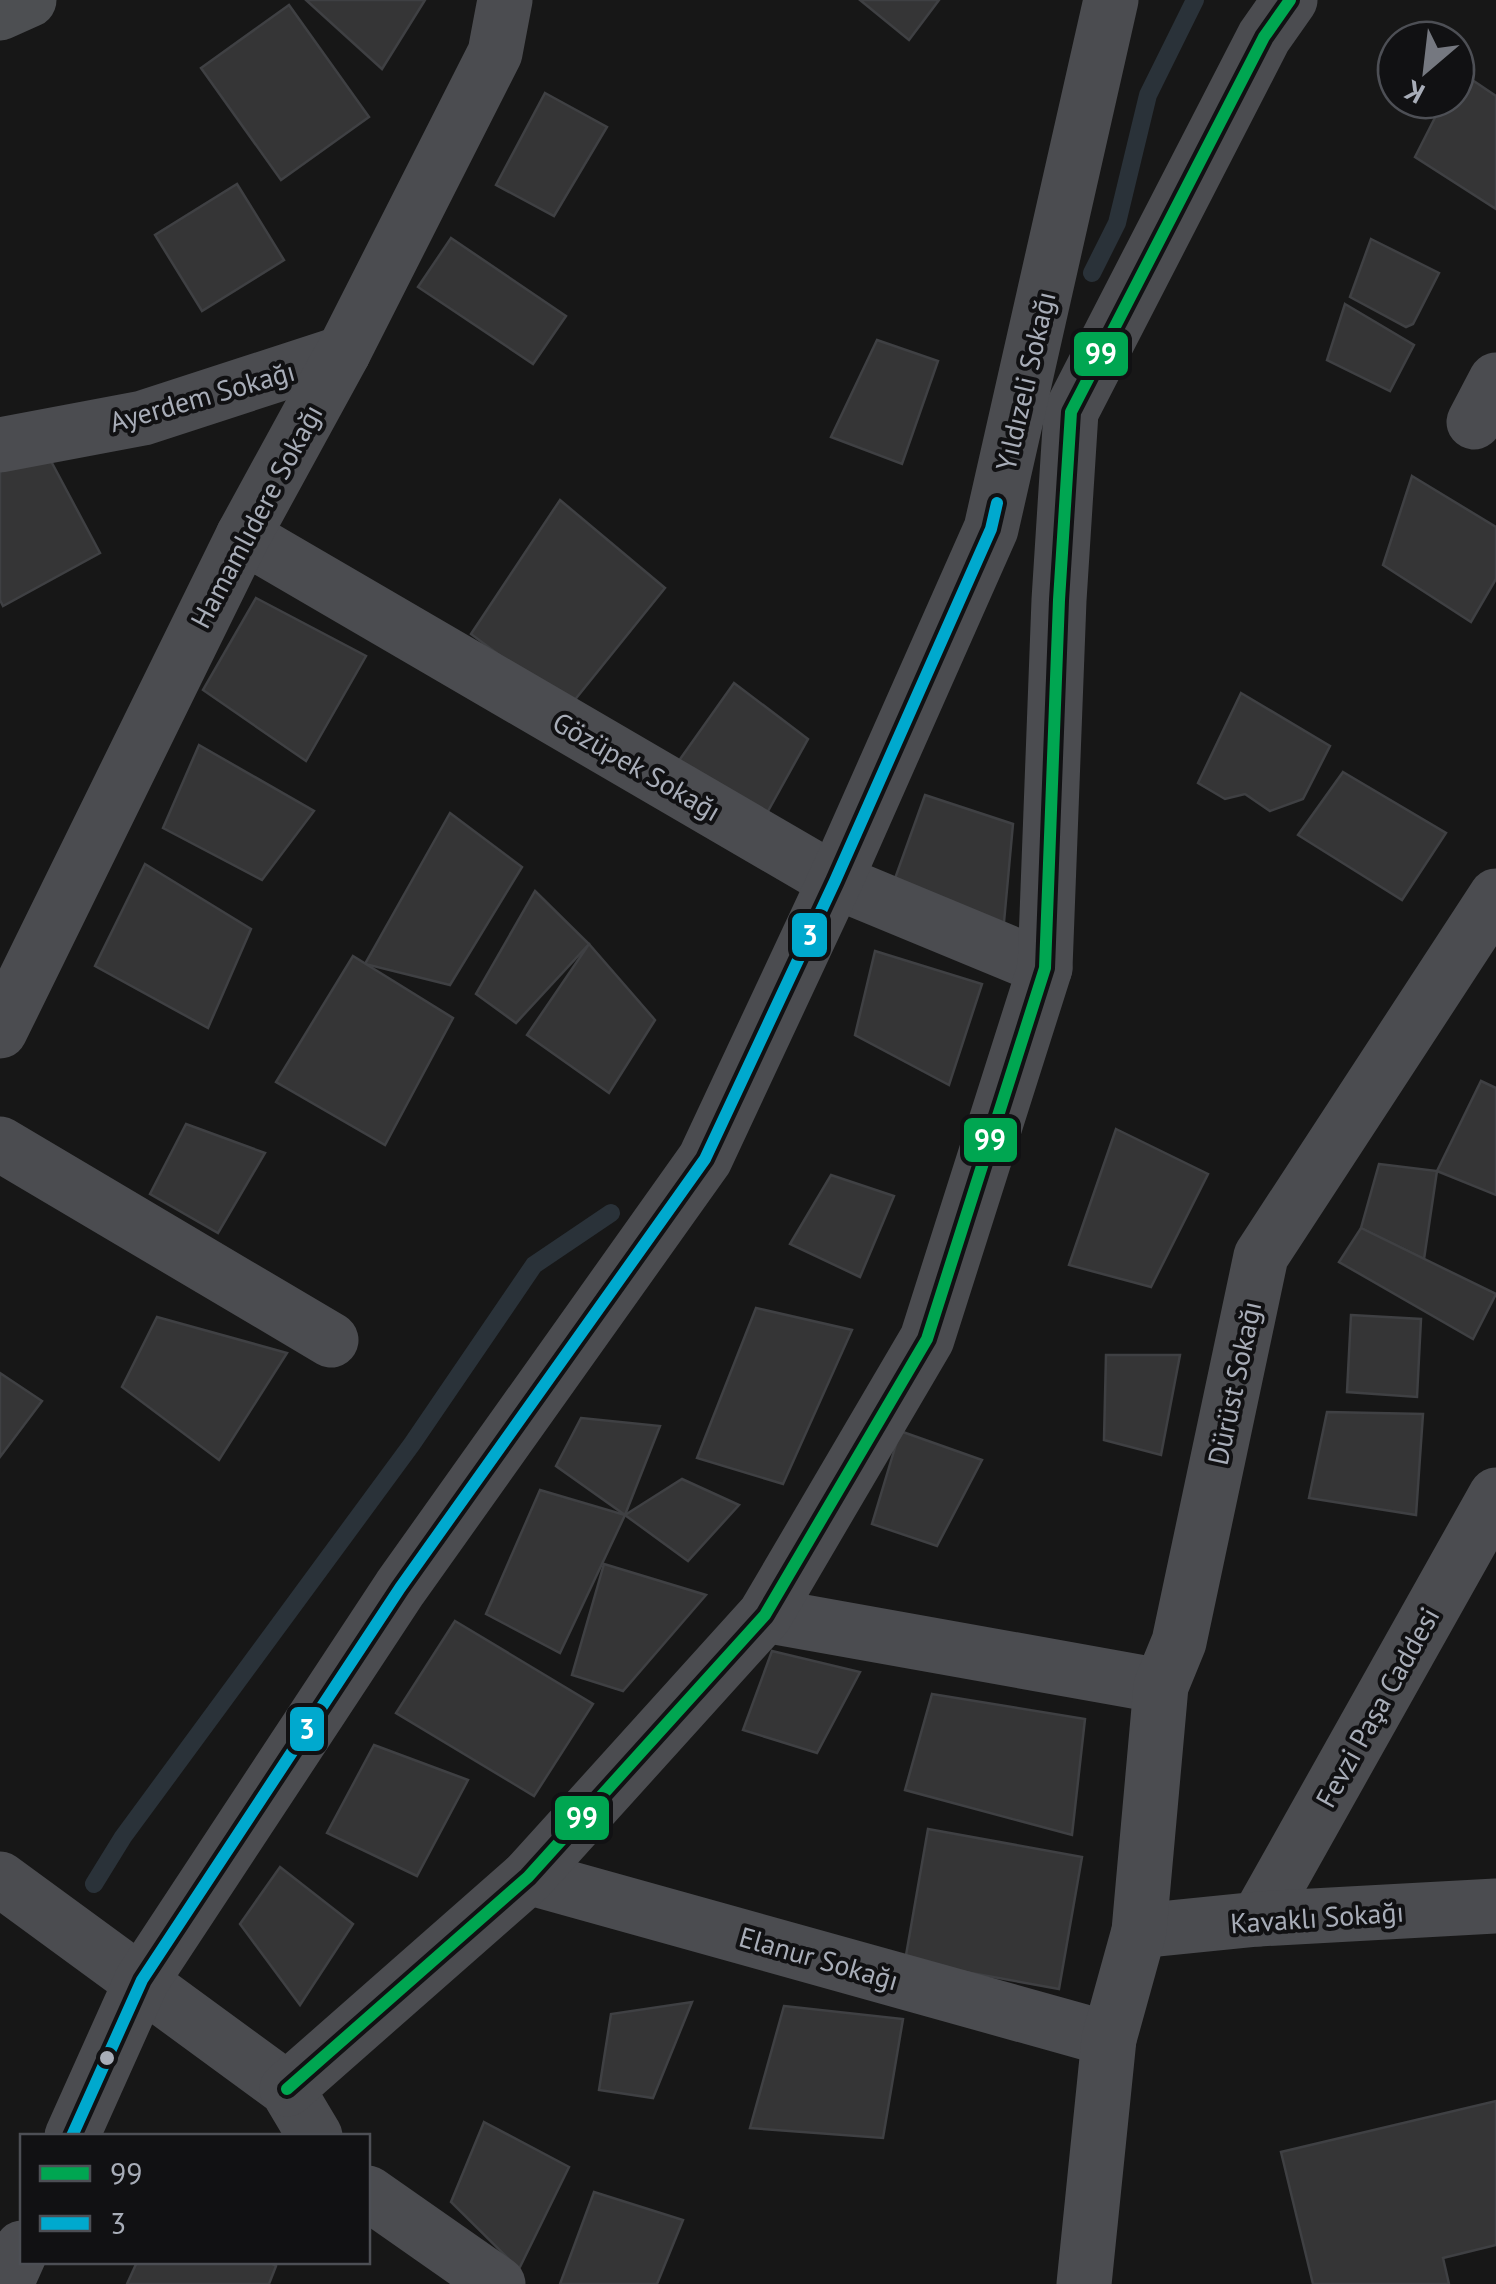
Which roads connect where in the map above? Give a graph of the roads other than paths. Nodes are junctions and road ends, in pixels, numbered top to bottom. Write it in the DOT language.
graph roads {
  1 [pos="28,0"];
  2 [pos="505,0"];
  3 [pos="1111,0"];
  4 [pos="1290,0"];
  5 [pos="0,13"];
  6 [pos="343,353"];
  7 [pos="0,445"];
  8 [pos="243,536"];
  9 [pos="835,881"];
  10 [pos="1496,896"];
  11 [pos="1045,968"];
  12 [pos="0,1031"];
  13 [pos="0,1144"];
  14 [pos="331,1340"];
  15 [pos="1493,1506"];
  16 [pos="765,1614"];
  17 [pos="1160,1686"];
  18 [pos="528,1876"];
  19 [pos="0,1878"];
  20 [pos="1496,1906"];
  21 [pos="1258,1919"];
  22 [pos="1139,1931"];
  23 [pos="142,1980"];
  24 [pos="1109,2039"];
  25 [pos="287,2089"];
  26 [pos="73,2134"];
  27 [pos="314,2134"];
  28 [pos="370,2194"];
  29 [pos="20,2252"];
  30 [pos="6,2284"];
  31 [pos="498,2284"];
  32 [pos="1084,2284"];
  1 -- 5 [label="main road"];
  2 -- 6 [label="street, Hamamlıdere Sokağı"];
  3 -- 9 [label="street, Yıldızeli Sokağı"];
  4 -- 11 [label="street"];
  6 -- 7 [label="street, Ayerdem Sokağı"];
  6 -- 8 [label="street, Hamamlıdere Sokağı"];
  8 -- 9 [label="street, Gözüpek Sokağı"];
  8 -- 12 [label="street, Hamamlıdere Sokağı"];
  9 -- 11 [label="street, Gözüpek Sokağı"];
  9 -- 23 [label="street, Yıldızeli Sokağı"];
  10 -- 17 [label="street, Dürüst Sokağı"];
  11 -- 16 [label="street"];
  13 -- 14 [label="street"];
  15 -- 21 [label="street, Fevzi Paşa Caddesi"];
  16 -- 17 [label="street"];
  16 -- 18 [label="street"];
  17 -- 22 [label="street, Dürüst Sokağı"];
  18 -- 24 [label="street, Elanur Sokağı"];
  18 -- 25 [label="street"];
  19 -- 23 [label="street"];
  20 -- 21 [label="street, Kavaklı Sokağı"];
  21 -- 22 [label="street, Kavaklı Sokağı"];
  22 -- 24 [label="street, Dürüst Sokağı"];
  23 -- 25 [label="street"];
  23 -- 26 [label="street, Yıldızeli Sokağı"];
  24 -- 32 [label="street, Dürüst Sokağı"];
  25 -- 27 [label="street"];
  28 -- 31 [label="street"];
  29 -- 30 [label="street"];
}
